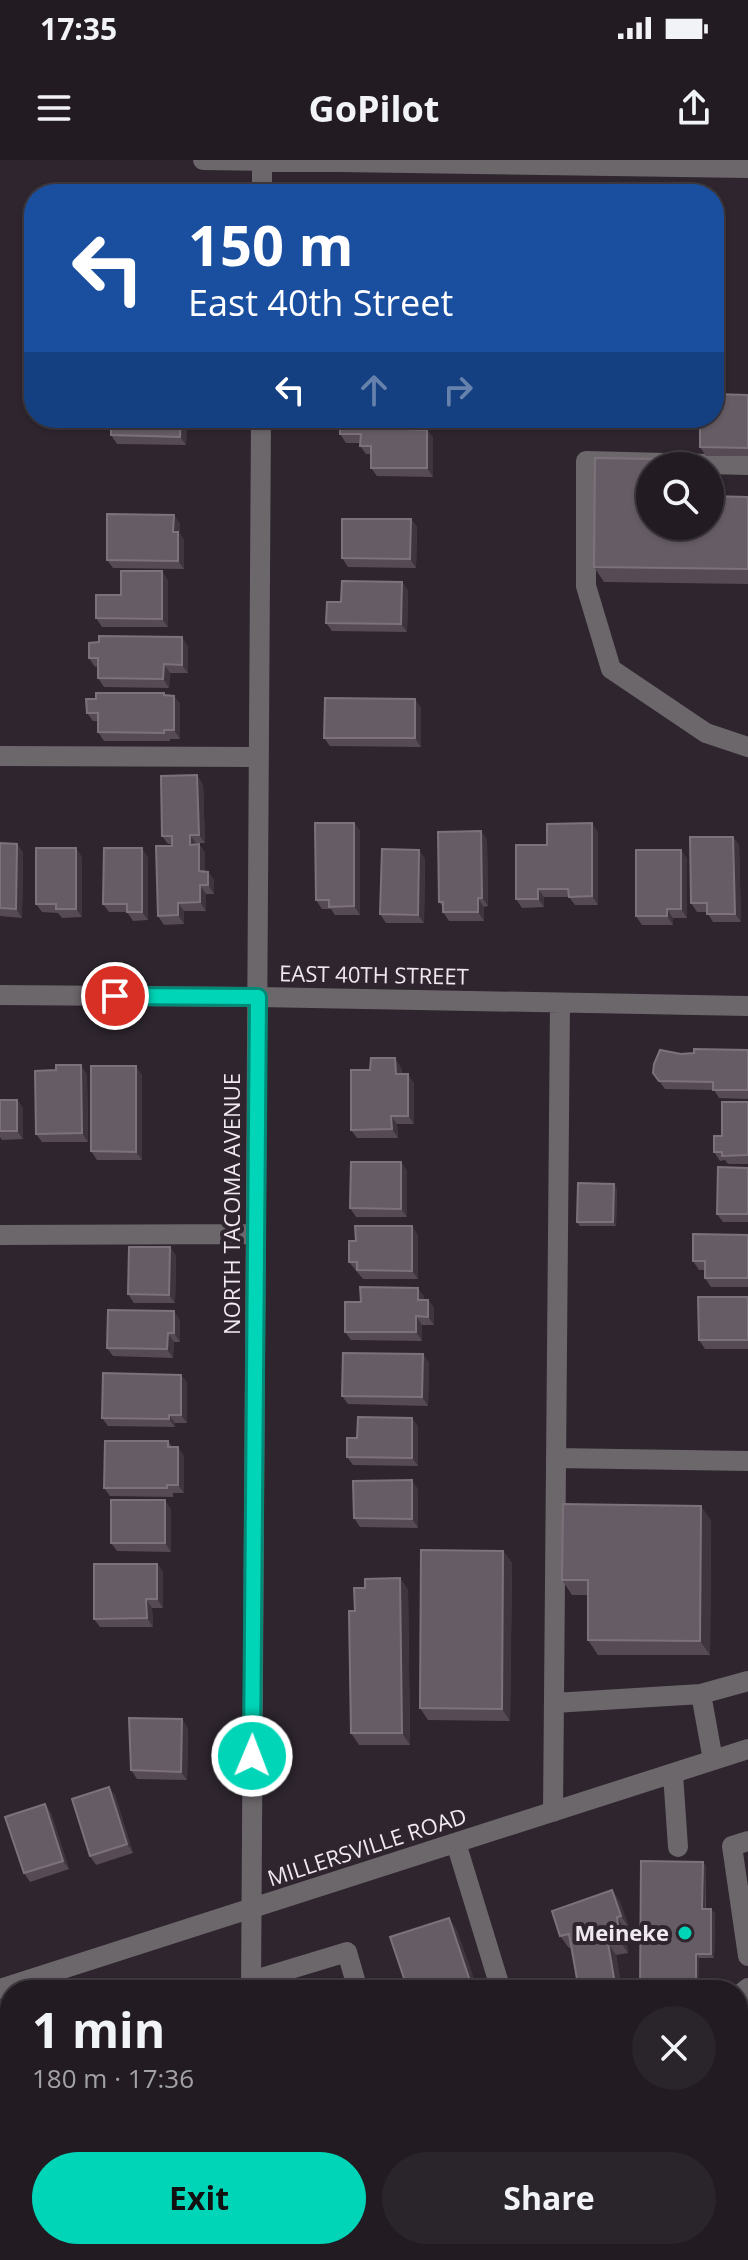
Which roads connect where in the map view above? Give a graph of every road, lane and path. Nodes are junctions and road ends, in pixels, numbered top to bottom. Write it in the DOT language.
graph roads {
  1 [pos="203,160"];
  2 [pos="262,160"];
  3 [pos="561,163"];
  4 [pos="748,168"];
  5 [pos="262,184"];
  6 [pos="261,428"];
  7 [pos="748,465"];
  8 [pos="748,747"];
  9 [pos="0,756"];
  10 [pos="259,757"];
  11 [pos="0,995"];
  12 [pos="258,997"];
  13 [pos="560,1003"];
  14 [pos="748,1006"];
  15 [pos="256,1234"];
  16 [pos="0,1235"];
  17 [pos="556,1458"];
  18 [pos="748,1461"];
  19 [pos="748,1681"];
  20 [pos="701,1694"];
  21 [pos="554,1703"];
  22 [pos="748,1749"];
  23 [pos="713,1760"];
  24 [pos="673,1774"];
  25 [pos="553,1812"];
  26 [pos="748,1841"];
  27 [pos="456,1843"];
  28 [pos="678,1847"];
  29 [pos="251,1909"];
  30 [pos="748,1956"];
  31 [pos="28,1980"];
  32 [pos="251,1980"];
  33 [pos="266,1980"];
  34 [pos="355,1980"];
  35 [pos="498,1980"];
  1 -- 2 [label="street"];
  2 -- 3 [label="street"];
  2 -- 5 [label="street"];
  3 -- 4 [label="street"];
  6 -- 10 [label="street, NORTH TACOMA AVENUE"];
  7 -- 8 [label="street"];
  9 -- 10 [label="street"];
  10 -- 12 [label="street, NORTH TACOMA AVENUE"];
  11 -- 12 [label="street, EAST 40TH STREET"];
  12 -- 13 [label="street, EAST 40TH STREET"];
  12 -- 15 [label="street, NORTH TACOMA AVENUE"];
  13 -- 14 [label="street, EAST 40TH STREET"];
  13 -- 17 [label="street"];
  15 -- 16 [label="street"];
  15 -- 29 [label="street, NORTH TACOMA AVENUE"];
  17 -- 18 [label="street"];
  17 -- 21 [label="street"];
  19 -- 20 [label="street"];
  20 -- 21 [label="street"];
  20 -- 23 [label="street"];
  21 -- 25 [label="street"];
  22 -- 23 [label="street, MILLERSVILLE ROAD"];
  23 -- 24 [label="street, MILLERSVILLE ROAD"];
  24 -- 25 [label="street, MILLERSVILLE ROAD"];
  24 -- 28 [label="street"];
  25 -- 27 [label="street, MILLERSVILLE ROAD"];
  26 -- 30 [label="street"];
  27 -- 29 [label="street, MILLERSVILLE ROAD"];
  27 -- 35 [label="street"];
  29 -- 31 [label="street, MILLERSVILLE ROAD"];
  29 -- 32 [label="street, NORTH TACOMA AVENUE"];
  33 -- 34 [label="street"];
}
